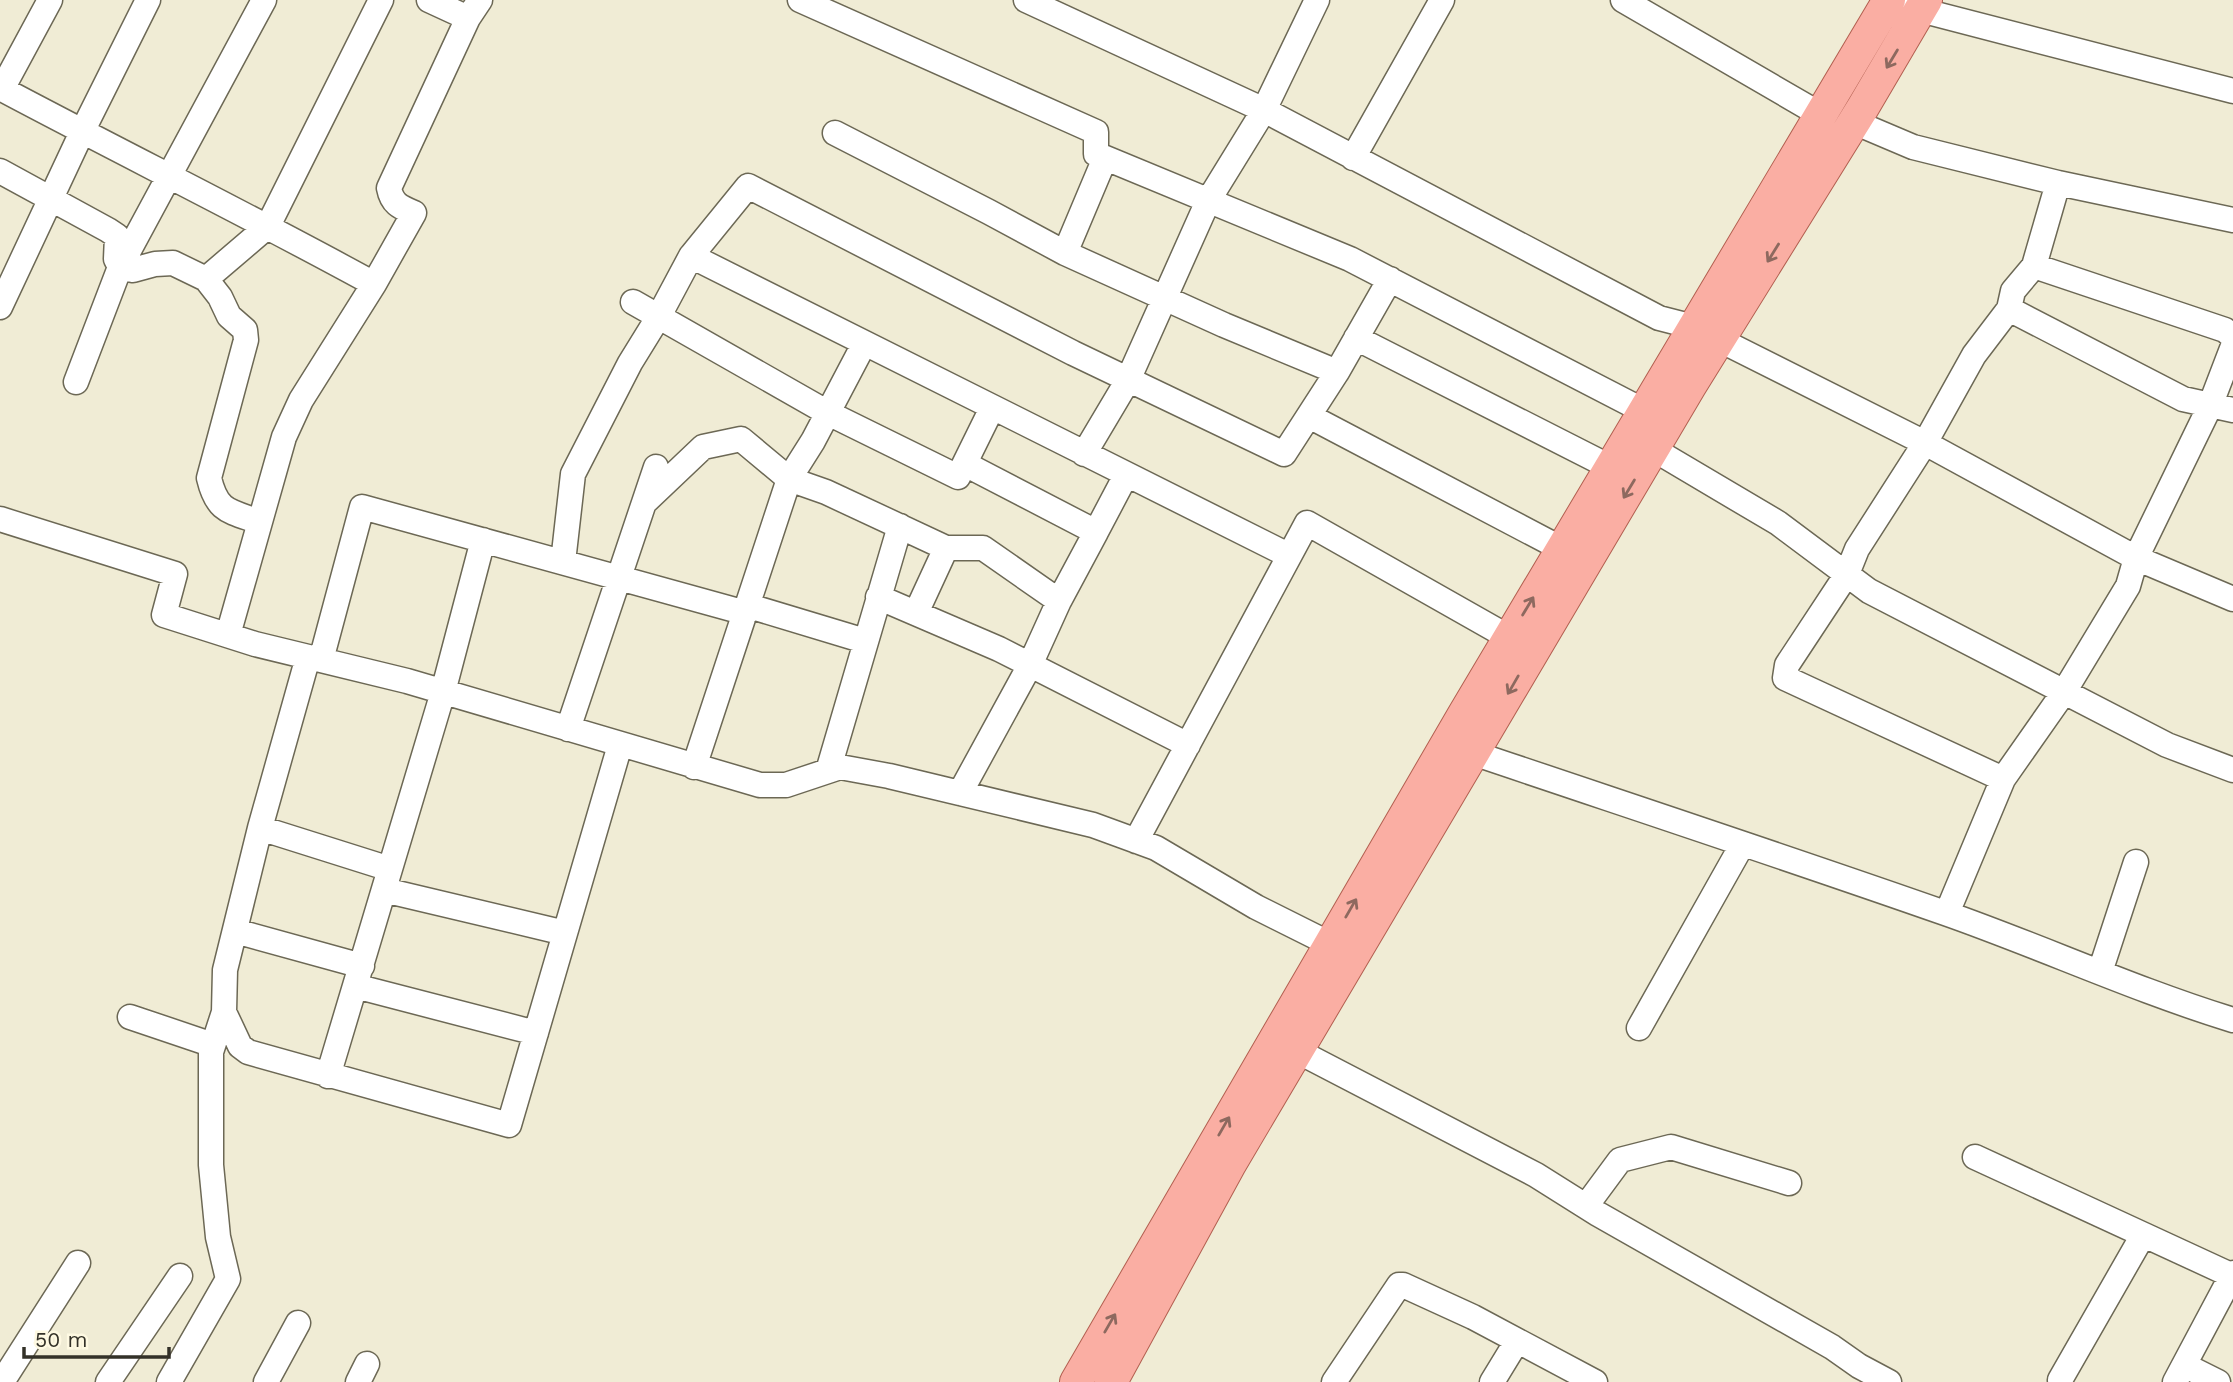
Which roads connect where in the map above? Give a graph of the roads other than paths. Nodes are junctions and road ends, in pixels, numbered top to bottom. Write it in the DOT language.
graph roads {
  1 [pos="50,0"];
  2 [pos="148,0"];
  3 [pos="264,0"];
  4 [pos="381,0"];
  5 [pos="429,0"];
  6 [pos="800,0"];
  7 [pos="1026,0"];
  8 [pos="1317,0"];
  9 [pos="1441,0"];
  10 [pos="1623,0"];
  11 [pos="1889,0"];
  12 [pos="1916,3"];
  13 [pos="1056,7"];
  14 [pos="474,9"];
  15 [pos="1,88"];
  16 [pos="2233,91"];
  17 [pos="1264,110"];
  18 [pos="1821,115"];
  19 [pos="1854,121"];
  20 [pos="82,132"];
  21 [pos="835,133"];
  22 [pos="1105,158"];
  23 [pos="1353,158"];
  24 [pos="0,171"];
  25 [pos="168,177"];
  26 [pos="2057,183"];
  27 [pos="52,199"];
  28 [pos="1208,201"];
  29 [pos="2233,220"];
  30 [pos="268,226"];
  31 [pos="1065,253"];
  32 [pos="691,256"];
  33 [pos="2034,266"];
  34 [pos="120,267"];
  35 [pos="206,279"];
  36 [pos="1390,279"];
  37 [pos="374,284"];
  38 [pos="1165,298"];
  39 [pos="634,302"];
  40 [pos="0,307"];
  41 [pos="2009,309"];
  42 [pos="659,316"];
  43 [pos="1706,334"];
  44 [pos="2233,337"];
  45 [pos="1356,338"];
  46 [pos="864,344"];
  47 [pos="2233,346"];
  48 [pos="1337,372"];
  49 [pos="1128,380"];
  50 [pos="76,382"];
  51 [pos="992,408"];
  52 [pos="2221,408"];
  53 [pos="1644,411"];
  54 [pos="828,413"];
  55 [pos="1309,416"];
  56 [pos="1925,443"];
  57 [pos="1653,449"];
  58 [pos="1084,453"];
  59 [pos="965,464"];
  60 [pos="656,467"];
  61 [pos="1611,467"];
  62 [pos="1126,475"];
  63 [pos="789,479"];
  64 [pos="644,503"];
  65 [pos="0,519"];
  66 [pos="260,522"];
  67 [pos="900,526"];
  68 [pos="1096,532"];
  69 [pos="484,540"];
  70 [pos="946,548"];
  71 [pos="1562,549"];
  72 [pos="1288,555"];
  73 [pos="2136,558"];
  74 [pos="563,562"];
  75 [pos="1847,574"];
  76 [pos="619,577"];
  77 [pos="878,597"];
  78 [pos="2233,599"];
  79 [pos="1059,601"];
  80 [pos="747,610"];
  81 [pos="916,613"];
  82 [pos="228,635"];
  83 [pos="1510,638"];
  84 [pos="865,641"];
  85 [pos="314,658"];
  86 [pos="1030,664"];
  87 [pos="443,692"];
  88 [pos="2064,692"];
  89 [pos="568,729"];
  90 [pos="620,745"];
  91 [pos="1188,745"];
  92 [pos="1474,752"];
  93 [pos="695,767"];
  94 [pos="2233,770"];
  95 [pos="828,771"];
  96 [pos="2003,779"];
  97 [pos="960,793"];
  98 [pos="260,828"];
  99 [pos="1136,841"];
  100 [pos="1742,845"];
  101 [pos="2136,862"];
  102 [pos="387,880"];
  103 [pos="1947,913"];
  104 [pos="235,931"];
  105 [pos="565,933"];
  106 [pos="1330,944"];
  107 [pos="2100,972"];
  108 [pos="358,976"];
  109 [pos="224,1012"];
  110 [pos="130,1017"];
  111 [pos="2233,1020"];
  112 [pos="1639,1028"];
  113 [pos="536,1033"];
  114 [pos="213,1045"];
  115 [pos="1286,1045"];
  116 [pos="328,1076"];
  117 [pos="1975,1157"];
  118 [pos="1789,1183"];
  119 [pos="1586,1206"];
  120 [pos="2143,1234"];
  121 [pos="78,1264"];
  122 [pos="2233,1275"];
  123 [pos="180,1276"];
  124 [pos="298,1323"];
  125 [pos="1517,1341"];
  126 [pos="2180,1373"];
  127 [pos="10,1379"];
  128 [pos="2060,1380"];
  129 [pos="108,1382"];
  130 [pos="169,1382"];
  131 [pos="266,1382"];
  132 [pos="1076,1382"];
  133 [pos="1111,1382"];
  134 [pos="1334,1382"];
  135 [pos="1492,1382"];
  136 [pos="1595,1382"];
  137 [pos="1889,1382"];
  138 [pos="2218,1382"];
  1 -- 15 [label="street"];
  2 -- 20 [label="street"];
  3 -- 25 [label="street"];
  4 -- 30 [label="street"];
  5 -- 14 [label="street"];
  6 -- 22 [label="street"];
  7 -- 13 [label="street"];
  8 -- 17 [label="street"];
  9 -- 23 [label="street"];
  10 -- 18 [label="street"];
  11 -- 18 [label="main road"];
  12 -- 16 [label="street"];
  12 -- 19 [label="main road, one-way"];
  13 -- 17 [label="street"];
  14 -- 37 [label="street"];
  15 -- 20 [label="street"];
  17 -- 23 [label="street"];
  17 -- 28 [label="street"];
  18 -- 43 [label="main road"];
  19 -- 26 [label="street"];
  19 -- 43 [label="main road, one-way"];
  20 -- 25 [label="street"];
  20 -- 27 [label="street"];
  21 -- 31 [label="street"];
  22 -- 28 [label="street"];
  22 -- 31 [label="street"];
  23 -- 43 [label="street"];
  24 -- 27 [label="street"];
  25 -- 30 [label="street"];
  25 -- 34 [label="street"];
  26 -- 29 [label="street"];
  26 -- 33 [label="street"];
  27 -- 34 [label="street"];
  27 -- 40 [label="street"];
  28 -- 36 [label="street"];
  28 -- 38 [label="street"];
  30 -- 35 [label="street"];
  30 -- 37 [label="street"];
  31 -- 38 [label="street"];
  32 -- 42 [label="street"];
  32 -- 46 [label="street"];
  32 -- 49 [label="street"];
  33 -- 41 [label="street"];
  33 -- 44 [label="street"];
  34 -- 35 [label="street"];
  34 -- 50 [label="street"];
  35 -- 66 [label="street"];
  36 -- 45 [label="street"];
  36 -- 53 [label="street"];
  37 -- 66 [label="street"];
  38 -- 48 [label="street"];
  38 -- 49 [label="street"];
  39 -- 42 [label="street"];
  41 -- 52 [label="street"];
  41 -- 56 [label="street"];
  42 -- 54 [label="street"];
  42 -- 74 [label="street"];
  43 -- 53 [label="main road"];
  43 -- 56 [label="street"];
  43 -- 57 [label="main road"];
  45 -- 48 [label="street"];
  45 -- 61 [label="street"];
  46 -- 51 [label="street"];
  46 -- 54 [label="street"];
  47 -- 52 [label="street"];
  48 -- 55 [label="street"];
  49 -- 55 [label="street"];
  49 -- 58 [label="street"];
  51 -- 58 [label="street"];
  51 -- 59 [label="street"];
  52 -- 73 [label="street"];
  53 -- 61 [label="main road"];
  54 -- 59 [label="street"];
  54 -- 63 [label="street"];
  55 -- 71 [label="street"];
  56 -- 73 [label="street"];
  56 -- 75 [label="street"];
  57 -- 75 [label="street"];
  57 -- 92 [label="main road, one-way"];
  58 -- 62 [label="street"];
  59 -- 68 [label="street"];
  60 -- 64 [label="street"];
  61 -- 71 [label="main road"];
  62 -- 68 [label="street"];
  62 -- 72 [label="street"];
  63 -- 64 [label="street"];
  63 -- 67 [label="street"];
  63 -- 80 [label="street"];
  64 -- 76 [label="street"];
  65 -- 82 [label="street"];
  66 -- 82 [label="street"];
  67 -- 70 [label="street"];
  67 -- 77 [label="street"];
  68 -- 79 [label="street"];
  69 -- 74 [label="street"];
  69 -- 85 [label="street"];
  69 -- 87 [label="street"];
  70 -- 79 [label="street"];
  70 -- 81 [label="street"];
  83 -- 71 [label="main road, one-way"];
  72 -- 83 [label="street"];
  72 -- 91 [label="street"];
  73 -- 78 [label="street"];
  73 -- 88 [label="street"];
  74 -- 76 [label="street"];
  75 -- 88 [label="street"];
  75 -- 96 [label="street"];
  76 -- 80 [label="street"];
  76 -- 89 [label="street"];
  77 -- 81 [label="street"];
  77 -- 84 [label="street"];
  79 -- 86 [label="street"];
  80 -- 84 [label="street"];
  80 -- 93 [label="street"];
  81 -- 86 [label="street"];
  82 -- 85 [label="street"];
  106 -- 83 [label="main road, one-way"];
  84 -- 95 [label="street"];
  85 -- 87 [label="street"];
  85 -- 98 [label="street"];
  86 -- 91 [label="street"];
  86 -- 97 [label="street"];
  87 -- 89 [label="street"];
  87 -- 102 [label="street"];
  88 -- 94 [label="street"];
  88 -- 96 [label="street"];
  89 -- 90 [label="street"];
  90 -- 93 [label="street"];
  90 -- 105 [label="street"];
  91 -- 99 [label="street"];
  92 -- 100 [label="street"];
  92 -- 115 [label="main road"];
  93 -- 95 [label="street"];
  95 -- 97 [label="street"];
  96 -- 103 [label="street"];
  97 -- 99 [label="street"];
  98 -- 102 [label="street"];
  98 -- 104 [label="street"];
  99 -- 106 [label="street"];
  100 -- 103 [label="street"];
  100 -- 112 [label="street"];
  101 -- 107 [label="street"];
  102 -- 105 [label="street"];
  102 -- 108 [label="street"];
  103 -- 107 [label="street"];
  104 -- 108 [label="street"];
  104 -- 109 [label="street"];
  105 -- 113 [label="street"];
  106 -- 115 [label="main road"];
  107 -- 111 [label="street"];
  108 -- 113 [label="street"];
  108 -- 116 [label="street"];
  109 -- 114 [label="street"];
  109 -- 116 [label="street"];
  110 -- 114 [label="street"];
  113 -- 116 [label="street"];
  114 -- 130 [label="street"];
  115 -- 119 [label="street"];
  132 -- 115 [label="main road, one-way"];
  115 -- 133 [label="main road"];
  117 -- 120 [label="street"];
  118 -- 119 [label="street"];
  119 -- 137 [label="street"];
  120 -- 122 [label="street"];
  120 -- 128 [label="street"];
  121 -- 127 [label="street"];
  122 -- 126 [label="street"];
  123 -- 129 [label="street"];
  124 -- 131 [label="street"];
  125 -- 134 [label="street"];
  125 -- 135 [label="street"];
  125 -- 136 [label="street"];
  126 -- 138 [label="street"];
}
